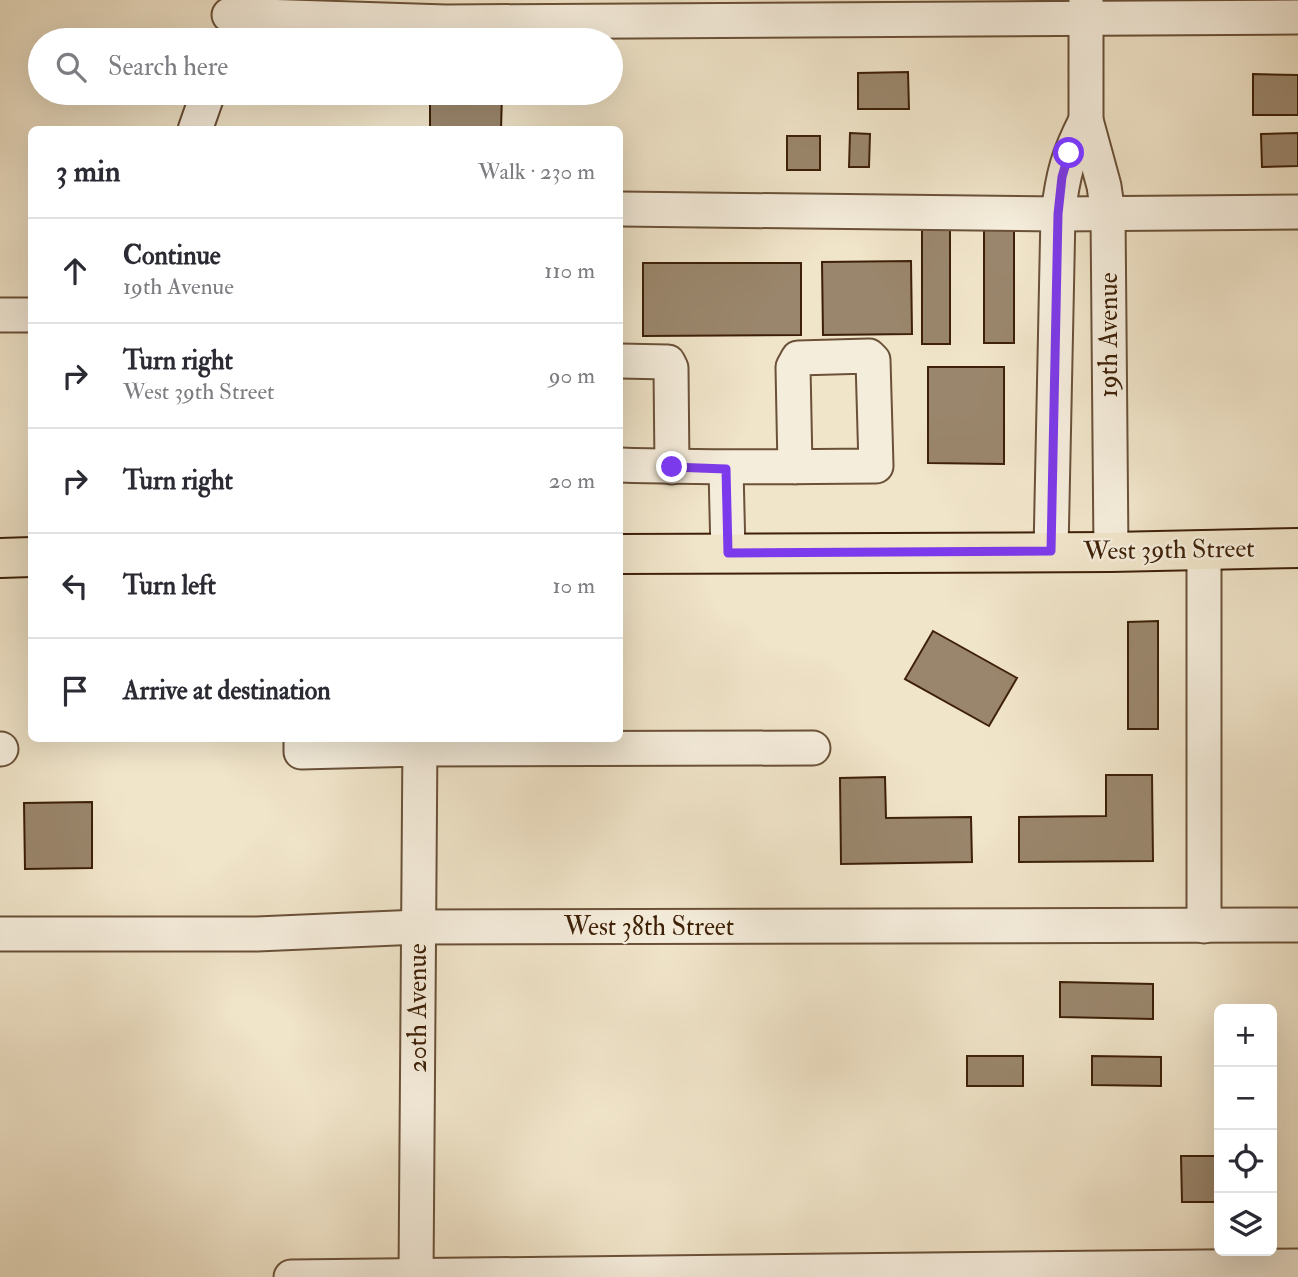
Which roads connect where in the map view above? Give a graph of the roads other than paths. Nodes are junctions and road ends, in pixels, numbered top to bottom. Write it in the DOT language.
graph roads {
  1 [pos="1086,9"];
  2 [pos="1298,17"];
  3 [pos="228,18"];
  4 [pos="204,105"];
  5 [pos="1086,120"];
  6 [pos="196,126"];
  7 [pos="623,209"];
  8 [pos="1298,212"];
  9 [pos="1058,214"];
  10 [pos="1108,214"];
  11 [pos="0,315"];
  12 [pos="28,315"];
  13 [pos="623,361"];
  14 [pos="623,466"];
  15 [pos="672,467"];
  16 [pos="795,467"];
  17 [pos="726,469"];
  18 [pos="1298,548"];
  19 [pos="1204,550"];
  20 [pos="1051,551"];
  21 [pos="1111,552"];
  22 [pos="728,553"];
  23 [pos="623,554"];
  24 [pos="28,557"];
  25 [pos="0,558"];
  26 [pos="301,742"];
  27 [pos="420,744"];
  28 [pos="813,748"];
  29 [pos="1298,925"];
  30 [pos="1205,926"];
  31 [pos="419,927"];
  32 [pos="0,934"];
  33 [pos="1298,1266"];
  34 [pos="291,1277"];
  35 [pos="416,1277"];
  1 -- 2 [label="street"];
  1 -- 3 [label="street"];
  1 -- 5 [label="street, 19th Avenue"];
  4 -- 6 [label="street"];
  5 -- 9 [label="street, 19th Avenue"];
  5 -- 10 [label="street, 19th Avenue"];
  7 -- 9 [label="street"];
  8 -- 10 [label="street"];
  9 -- 10 [label="street"];
  9 -- 20 [label="street, 19th Avenue"];
  10 -- 21 [label="street, 19th Avenue"];
  11 -- 12 [label="street"];
  13 -- 15 [label="street"];
  14 -- 15 [label="street"];
  15 -- 17 [label="street"];
  16 -- 17 [label="street"];
  17 -- 22 [label="street"];
  18 -- 19 [label="main road, West 39th Street"];
  19 -- 21 [label="main road, West 39th Street"];
  19 -- 30 [label="street"];
  20 -- 21 [label="main road, West 39th Street"];
  20 -- 22 [label="main road, West 39th Street"];
  22 -- 23 [label="main road, West 39th Street"];
  24 -- 25 [label="main road"];
  26 -- 27 [label="street"];
  27 -- 28 [label="street"];
  27 -- 31 [label="street, 20th Avenue"];
  29 -- 30 [label="street, West 38th Street"];
  30 -- 31 [label="street, West 38th Street"];
  31 -- 32 [label="street, West 38th Street"];
  31 -- 35 [label="street, 20th Avenue"];
  33 -- 35 [label="street"];
  34 -- 35 [label="street"];
}
